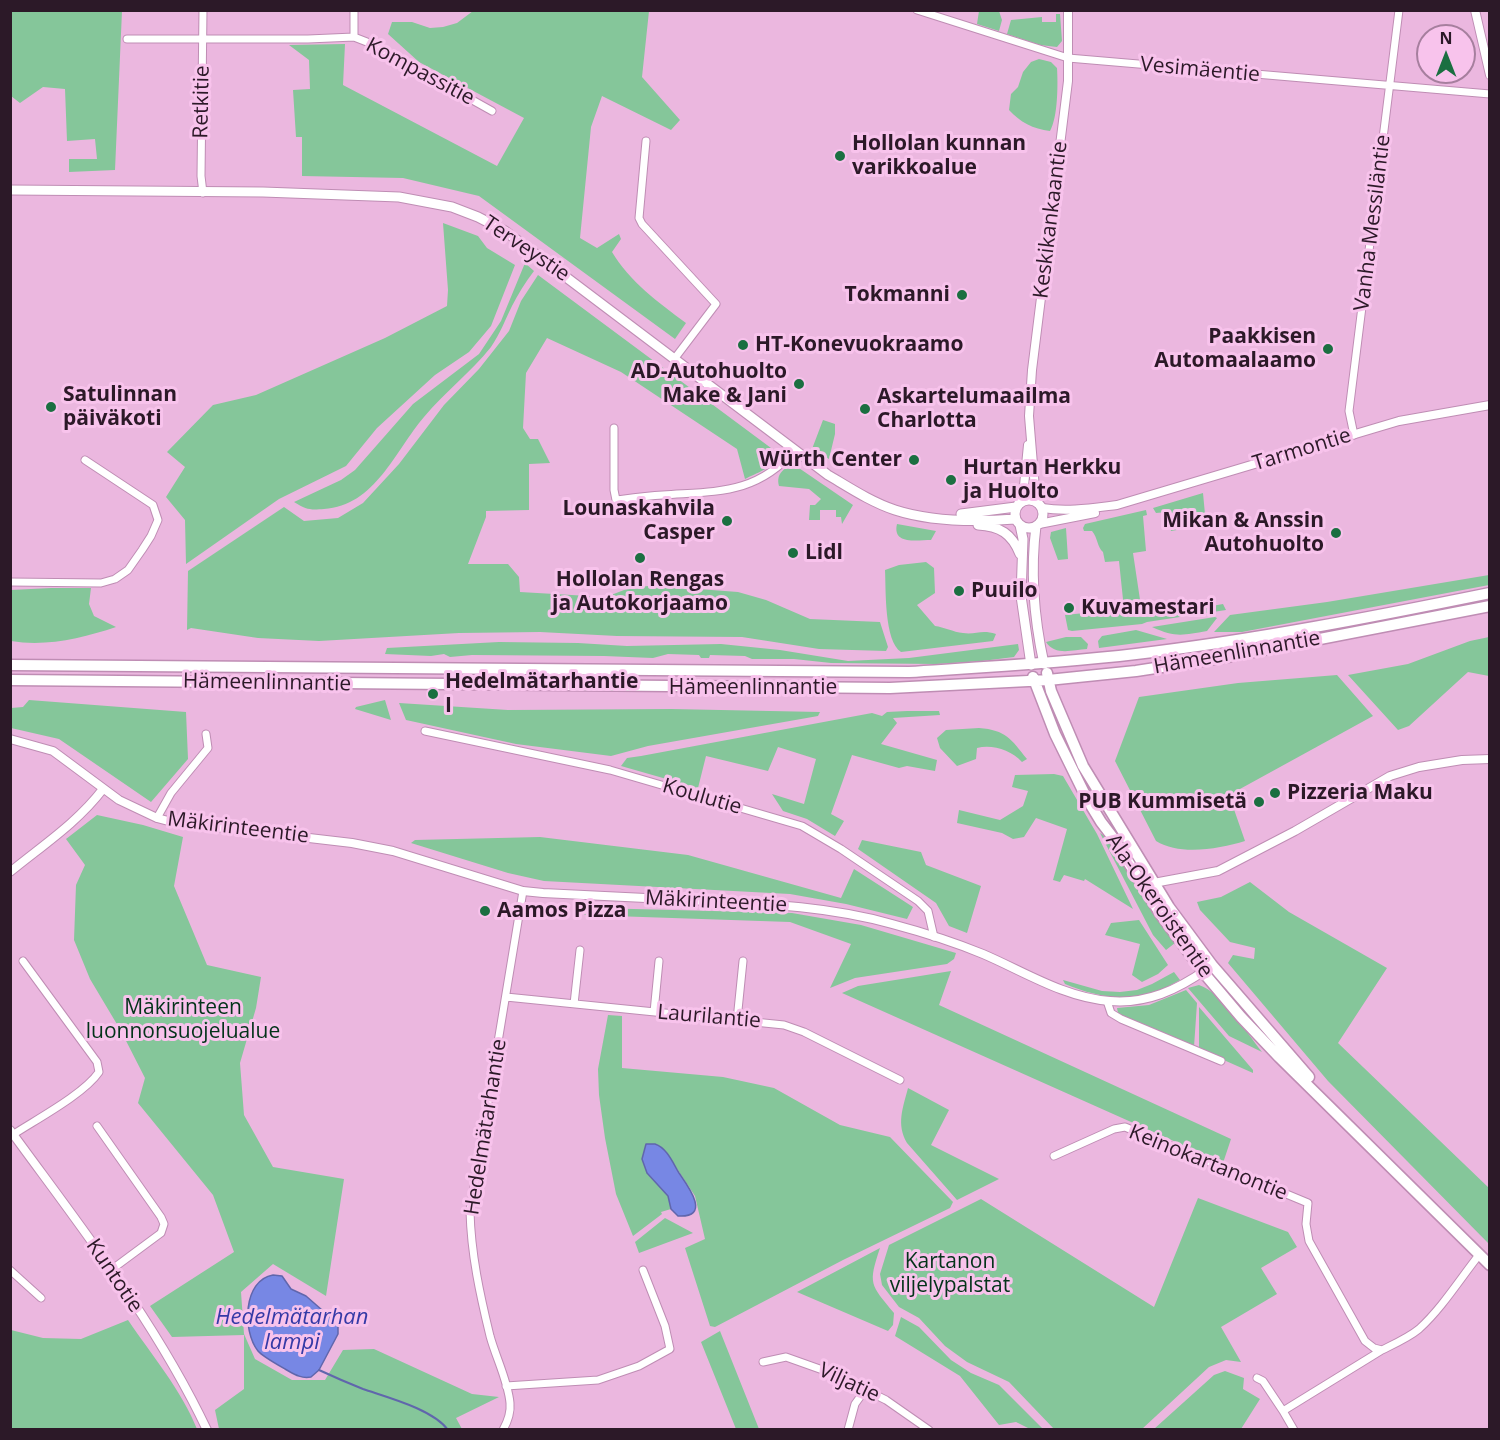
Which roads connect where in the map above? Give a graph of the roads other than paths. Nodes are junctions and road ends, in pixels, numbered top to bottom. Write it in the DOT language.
graph roads {
  1 [pos="203,10"];
  2 [pos="354,10"];
  3 [pos="917,10"];
  4 [pos="1068,10"];
  5 [pos="1399,10"];
  6 [pos="1475,10"];
  7 [pos="354,37"];
  8 [pos="127,39"];
  9 [pos="203,39"];
  10 [pos="1068,58"];
  11 [pos="1490,75"];
  12 [pos="1389,86"];
  13 [pos="1490,94"];
  14 [pos="492,111"];
  15 [pos="646,141"];
  16 [pos="10,190"];
  17 [pos="203,193"];
  18 [pos="675,358"];
  19 [pos="1490,405"];
  20 [pos="614,428"];
  21 [pos="1030,429"];
  22 [pos="1354,435"];
  23 [pos="795,450"];
  24 [pos="85,460"];
  25 [pos="1017,505"];
  26 [pos="1039,505"];
  27 [pos="1118,505"];
  28 [pos="902,512"];
  29 [pos="1018,522"];
  30 [pos="1037,525"];
  31 [pos="1022,559"];
  32 [pos="10,582"];
  33 [pos="1490,593"];
  34 [pos="1490,606"];
  35 [pos="1031,664"];
  36 [pos="1044,664"];
  37 [pos="10,665"];
  38 [pos="10,680"];
  39 [pos="1034,680"];
  40 [pos="1048,680"];
  41 [pos="425,731"];
  42 [pos="206,734"];
  43 [pos="10,739"];
  44 [pos="1490,759"];
  45 [pos="103,789"];
  46 [pos="157,818"];
  47 [pos="10,872"];
  48 [pos="1149,884"];
  49 [pos="523,891"];
  50 [pos="934,938"];
  51 [pos="580,950"];
  52 [pos="23,960"];
  53 [pos="659,961"];
  54 [pos="743,961"];
  55 [pos="1207,968"];
  56 [pos="506,997"];
  57 [pos="1107,1001"];
  58 [pos="574,1005"];
  59 [pos="654,1012"];
  60 [pos="737,1020"];
  61 [pos="1221,1060"];
  62 [pos="900,1080"];
  63 [pos="97,1126"];
  64 [pos="12,1132"];
  65 [pos="1054,1156"];
  66 [pos="1479,1254"];
  67 [pos="1490,1265"];
  68 [pos="10,1270"];
  69 [pos="111,1270"];
  70 [pos="643,1270"];
  71 [pos="40,1299"];
  72 [pos="1382,1350"];
  73 [pos="763,1362"];
  74 [pos="1257,1378"];
  75 [pos="506,1386"];
  76 [pos="865,1390"];
  77 [pos="1283,1411"];
  78 [pos="207,1430"];
  79 [pos="503,1430"];
  80 [pos="848,1430"];
  81 [pos="929,1430"];
  82 [pos="1294,1430"];
  1 -- 9 [label="street, Retkitie"];
  2 -- 7 [label="street"];
  3 -- 10 [label="street, Vesimäentie"];
  4 -- 10 [label="street, Keskikankaantie"];
  5 -- 12 [label="street, Vanha Messiläntie"];
  6 -- 11 [label="street"];
  7 -- 9 [label="street, Kompassitie"];
  7 -- 14 [label="street, Kompassitie"];
  8 -- 9 [label="street, Kompassitie"];
  9 -- 17 [label="street, Retkitie"];
  10 -- 12 [label="street, Vesimäentie"];
  10 -- 21 [label="street, Keskikankaantie"];
  12 -- 13 [label="street, Vesimäentie"];
  12 -- 22 [label="street, Vanha Messiläntie"];
  15 -- 18 [label="street"];
  16 -- 17 [label="main road, Terveystie"];
  17 -- 18 [label="main road, Terveystie"];
  18 -- 23 [label="main road, Terveystie"];
  19 -- 22 [label="street, Tarmontie"];
  20 -- 23 [label="street"];
  21 -- 25 [label="street, Keskikankaantie"];
  21 -- 26 [label="street, Keskikankaantie"];
  22 -- 27 [label="street, Tarmontie"];
  23 -- 28 [label="main road, Terveystie"];
  24 -- 32 [label="street"];
  25 -- 26 [label="main road"];
  25 -- 28 [label="main road, Terveystie"];
  25 -- 29 [label="main road"];
  26 -- 27 [label="street, Tarmontie"];
  26 -- 30 [label="main road"];
  27 -- 30 [label="street, Tarmontie"];
  28 -- 29 [label="main road, Terveystie"];
  28 -- 31 [label="main road, Terveystie"];
  29 -- 30 [label="main road"];
  29 -- 31 [label="main road"];
  30 -- 36 [label="main road"];
  31 -- 35 [label="main road"];
  33 -- 36 [label="main road, Hämeenlinnantie"];
  34 -- 40 [label="main road, Hämeenlinnantie"];
  35 -- 36 [label="main road, Hämeenlinnantie"];
  35 -- 37 [label="main road, Hämeenlinnantie"];
  35 -- 39 [label="main road, Ala-Okeroistentie"];
  36 -- 40 [label="main road, Ala-Okeroistentie"];
  38 -- 39 [label="main road, Hämeenlinnantie"];
  39 -- 40 [label="main road, Hämeenlinnantie"];
  39 -- 48 [label="main road, Ala-Okeroistentie"];
  40 -- 48 [label="main road, Ala-Okeroistentie"];
  41 -- 50 [label="street, Koulutie"];
  42 -- 46 [label="street"];
  43 -- 45 [label="street, Mäkirinteentie"];
  44 -- 48 [label="street"];
  45 -- 46 [label="street, Mäkirinteentie"];
  45 -- 47 [label="street"];
  46 -- 49 [label="street, Mäkirinteentie"];
  48 -- 55 [label="main road, Ala-Okeroistentie"];
  49 -- 50 [label="street, Mäkirinteentie"];
  49 -- 56 [label="street, Hedelmätarhantie"];
  50 -- 57 [label="street, Mäkirinteentie"];
  51 -- 58 [label="street"];
  52 -- 64 [label="street"];
  53 -- 59 [label="street"];
  54 -- 60 [label="street"];
  55 -- 57 [label="street, Mäkirinteentie"];
  55 -- 66 [label="main road, Ala-Okeroistentie"];
  56 -- 58 [label="street, Laurilantie"];
  56 -- 75 [label="street, Hedelmätarhantie"];
  57 -- 61 [label="street"];
  58 -- 59 [label="street, Laurilantie"];
  59 -- 60 [label="street, Laurilantie"];
  60 -- 62 [label="street, Laurilantie"];
  63 -- 69 [label="street"];
  64 -- 69 [label="street, Kuntotie"];
  65 -- 72 [label="street, Keinokartanontie"];
  66 -- 67 [label="main road, Ala-Okeroistentie"];
  66 -- 72 [label="street"];
  68 -- 71 [label="street"];
  69 -- 78 [label="street, Kuntotie"];
  70 -- 75 [label="street"];
  72 -- 77 [label="street"];
  73 -- 76 [label="street, Viljatie"];
  74 -- 77 [label="street"];
  75 -- 79 [label="street, Hedelmätarhantie"];
  76 -- 80 [label="street"];
  76 -- 81 [label="street, Viljatie"];
  77 -- 82 [label="street"];
}
